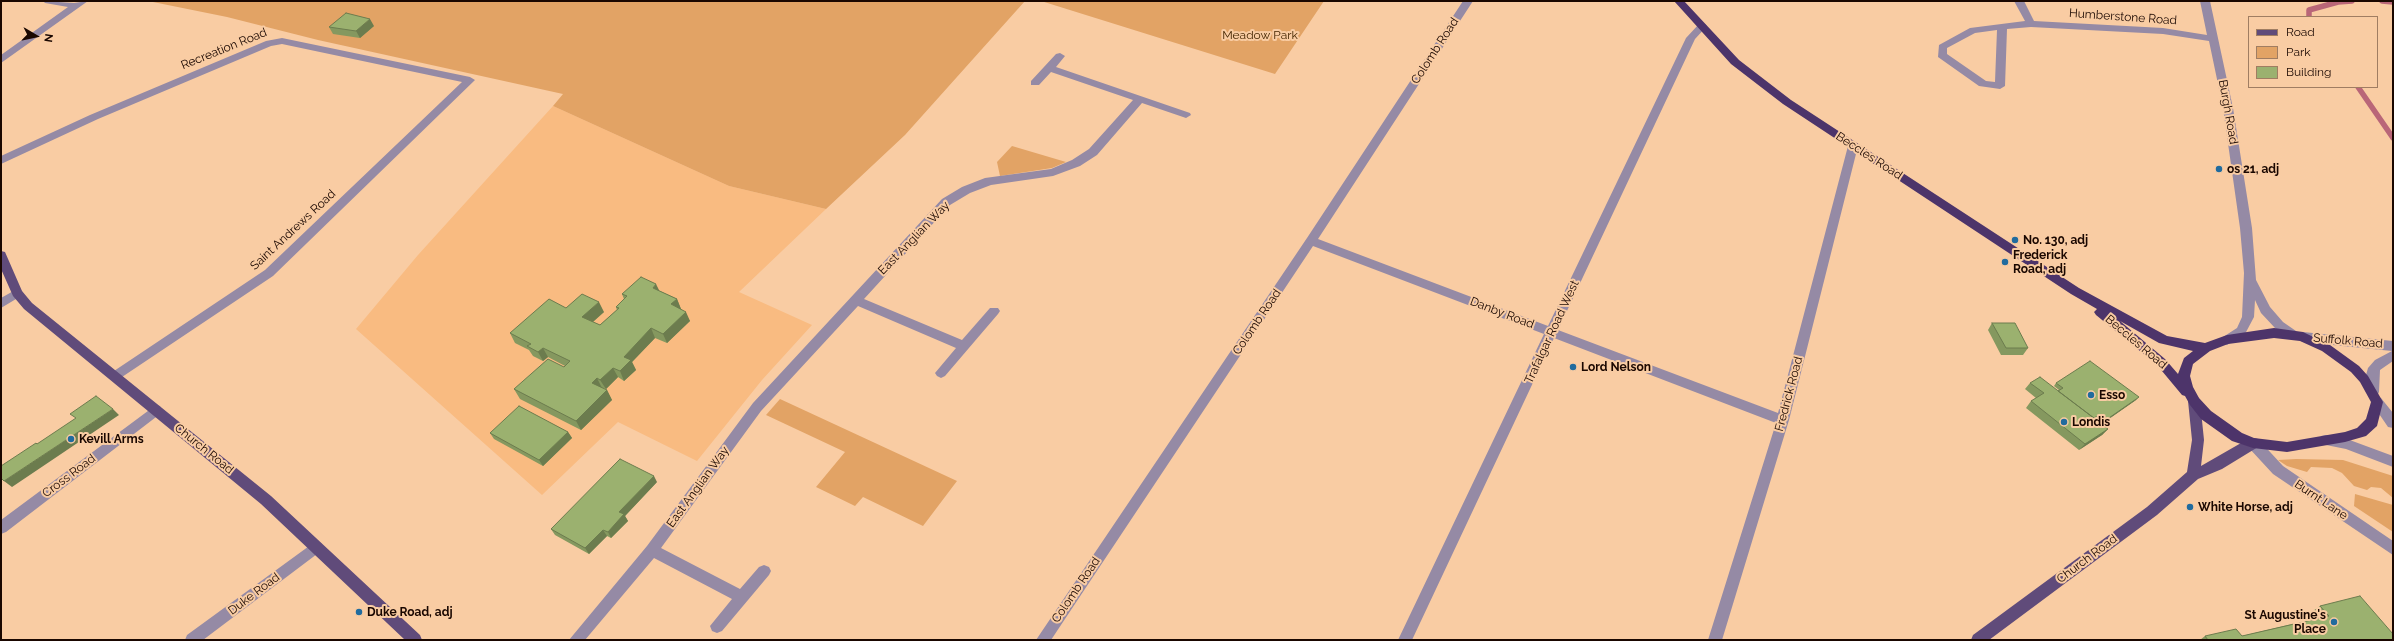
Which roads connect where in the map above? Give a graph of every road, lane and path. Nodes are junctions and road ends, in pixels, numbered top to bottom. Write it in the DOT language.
graph roads {
  1 [pos="48,1"];
  2 [pos="1468,1"];
  3 [pos="1679,1"];
  4 [pos="2019,1"];
  5 [pos="2205,1"];
  6 [pos="80,3"];
  7 [pos="2031,24"];
  8 [pos="1702,26"];
  9 [pos="2002,26"];
  10 [pos="2213,38"];
  11 [pos="1060,56"];
  12 [pos="3,59"];
  13 [pos="1049,68"];
  14 [pos="470,80"];
  15 [pos="1035,83"];
  16 [pos="1140,99"];
  17 [pos="1186,115"];
  18 [pos="1853,146"];
  19 [pos="1,160"];
  20 [pos="1311,241"];
  21 [pos="1,255"];
  22 [pos="2250,273"];
  23 [pos="2075,291"];
  24 [pos="17,293"];
  25 [pos="856,300"];
  26 [pos="1,304"];
  27 [pos="994,311"];
  28 [pos="1552,332"];
  29 [pos="2297,335"];
  30 [pos="2227,340"];
  31 [pos="964,346"];
  32 [pos="2393,346"];
  33 [pos="2206,348"];
  34 [pos="2393,355"];
  35 [pos="941,373"];
  36 [pos="115,376"];
  37 [pos="2375,397"];
  38 [pos="2193,400"];
  39 [pos="156,410"];
  40 [pos="1783,420"];
  41 [pos="2393,423"];
  42 [pos="2326,440"];
  43 [pos="2253,444"];
  44 [pos="2393,462"];
  45 [pos="2193,475"];
  46 [pos="1,528"];
  47 [pos="316,547"];
  48 [pos="2393,549"];
  49 [pos="652,550"];
  50 [pos="764,571"];
  51 [pos="742,597"];
  52 [pos="717,626"];
  53 [pos="192,640"];
  54 [pos="415,640"];
  55 [pos="576,640"];
  56 [pos="1042,640"];
  57 [pos="1405,640"];
  58 [pos="1715,640"];
  59 [pos="1978,640"];
  1 -- 6 [label="street"];
  2 -- 20 [label="street, Colomb Road"];
  3 -- 8 [label="highway, Beccles Road"];
  4 -- 7 [label="street"];
  5 -- 10 [label="street, Burgh Road"];
  6 -- 12 [label="street"];
  7 -- 9 [label="street, Humberstone Road"];
  7 -- 10 [label="street, Humberstone Road"];
  8 -- 18 [label="highway, Beccles Road"];
  8 -- 28 [label="street, Trafalgar Road West"];
  9 -- 9 [label="street, Humberstone Road"];
  10 -- 22 [label="street, Burgh Road"];
  11 -- 13 [label="street"];
  13 -- 15 [label="street"];
  13 -- 16 [label="street"];
  14 -- 19 [label="street, Recreation Road"];
  14 -- 36 [label="street, Saint Andrews Road"];
  16 -- 17 [label="street"];
  16 -- 25 [label="street, East Anglian Way"];
  18 -- 23 [label="highway, Beccles Road"];
  18 -- 40 [label="street, Fredrick Road"];
  20 -- 28 [label="street, Danby Road"];
  20 -- 56 [label="street, Colomb Road"];
  21 -- 24 [label="main road, Church Road"];
  22 -- 29 [label="street, Burgh Road"];
  22 -- 30 [label="street, Burgh Road"];
  23 -- 33 [label="highway, Beccles Road"];
  23 -- 38 [label="highway, Beccles Road"];
  24 -- 26 [label="street"];
  24 -- 36 [label="main road, Church Road"];
  25 -- 31 [label="street"];
  25 -- 49 [label="street, East Anglian Way"];
  27 -- 31 [label="street"];
  28 -- 40 [label="street, Danby Road"];
  28 -- 57 [label="street, Trafalgar Road West"];
  29 -- 30 [label="highway"];
  29 -- 32 [label="street, Suffolk Road"];
  29 -- 37 [label="highway"];
  30 -- 33 [label="highway"];
  31 -- 35 [label="street"];
  33 -- 38 [label="highway"];
  34 -- 37 [label="street, Suffolk Road"];
  36 -- 39 [label="main road, Church Road"];
  37 -- 41 [label="street"];
  37 -- 42 [label="highway"];
  38 -- 43 [label="highway, Beccles Road"];
  38 -- 45 [label="main road"];
  39 -- 46 [label="street, Cross Road"];
  39 -- 47 [label="main road, Church Road"];
  40 -- 58 [label="street, Fredrick Road"];
  42 -- 43 [label="highway"];
  42 -- 44 [label="street"];
  43 -- 45 [label="main road"];
  43 -- 48 [label="street, Burnt Lane"];
  45 -- 59 [label="main road, Church Road"];
  47 -- 53 [label="street, Duke Road"];
  47 -- 54 [label="main road, Church Road"];
  49 -- 51 [label="street"];
  49 -- 55 [label="street, East Anglian Way"];
  50 -- 51 [label="street"];
  51 -- 52 [label="street"];
}
